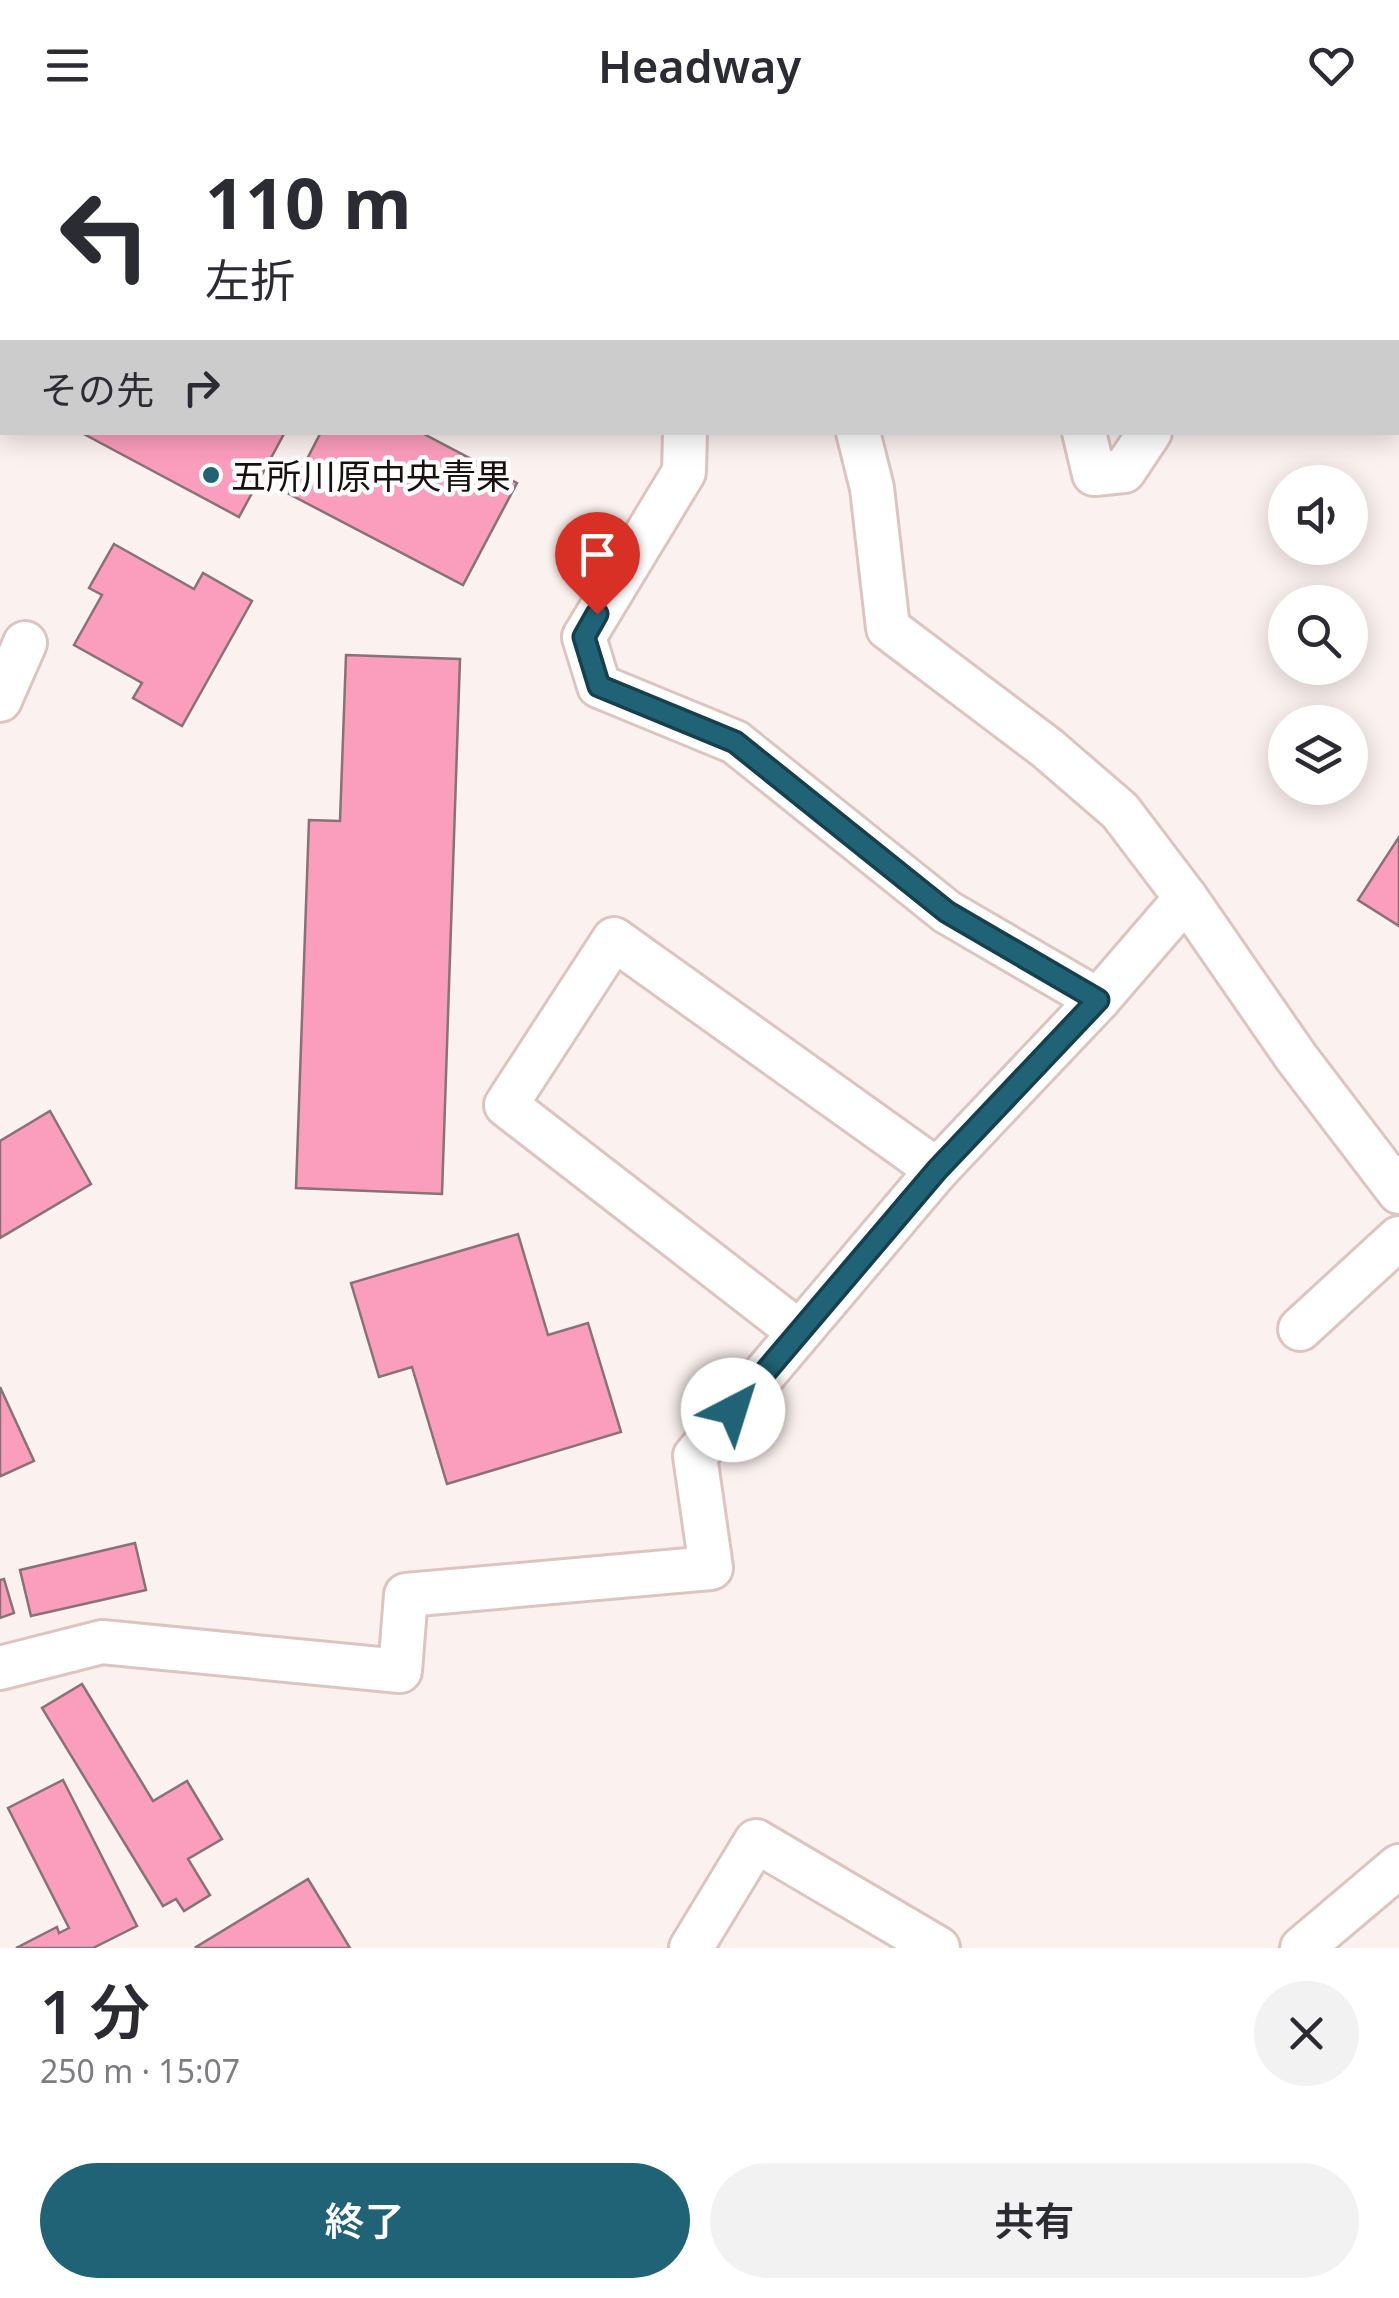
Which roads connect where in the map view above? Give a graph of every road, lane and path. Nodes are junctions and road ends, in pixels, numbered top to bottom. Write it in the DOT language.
graph roads {
  1 [pos="686,435"];
  2 [pos="859,435"];
  3 [pos="1085,435"];
  4 [pos="1148,435"];
  5 [pos="25,643"];
  6 [pos="0,700"];
  7 [pos="1186,898"];
  8 [pos="1098,1000"];
  9 [pos="937,1170"];
  10 [pos="1399,1192"];
  11 [pos="1399,1238"];
  12 [pos="1300,1329"];
  13 [pos="799,1332"];
  14 [pos="0,1668"];
  15 [pos="1399,1866"];
  16 [pos="691,1948"];
  17 [pos="938,1948"];
  18 [pos="1302,1948"];
  1 -- 8 [label="street"];
  2 -- 7 [label="street"];
  3 -- 4 [label="street"];
  5 -- 6 [label="street"];
  7 -- 8 [label="street"];
  7 -- 10 [label="street"];
  8 -- 9 [label="street"];
  9 -- 13 [label="street"];
  9 -- 13 [label="street"];
  11 -- 12 [label="street"];
  13 -- 14 [label="street"];
  15 -- 18 [label="street"];
  16 -- 17 [label="street"];
}
